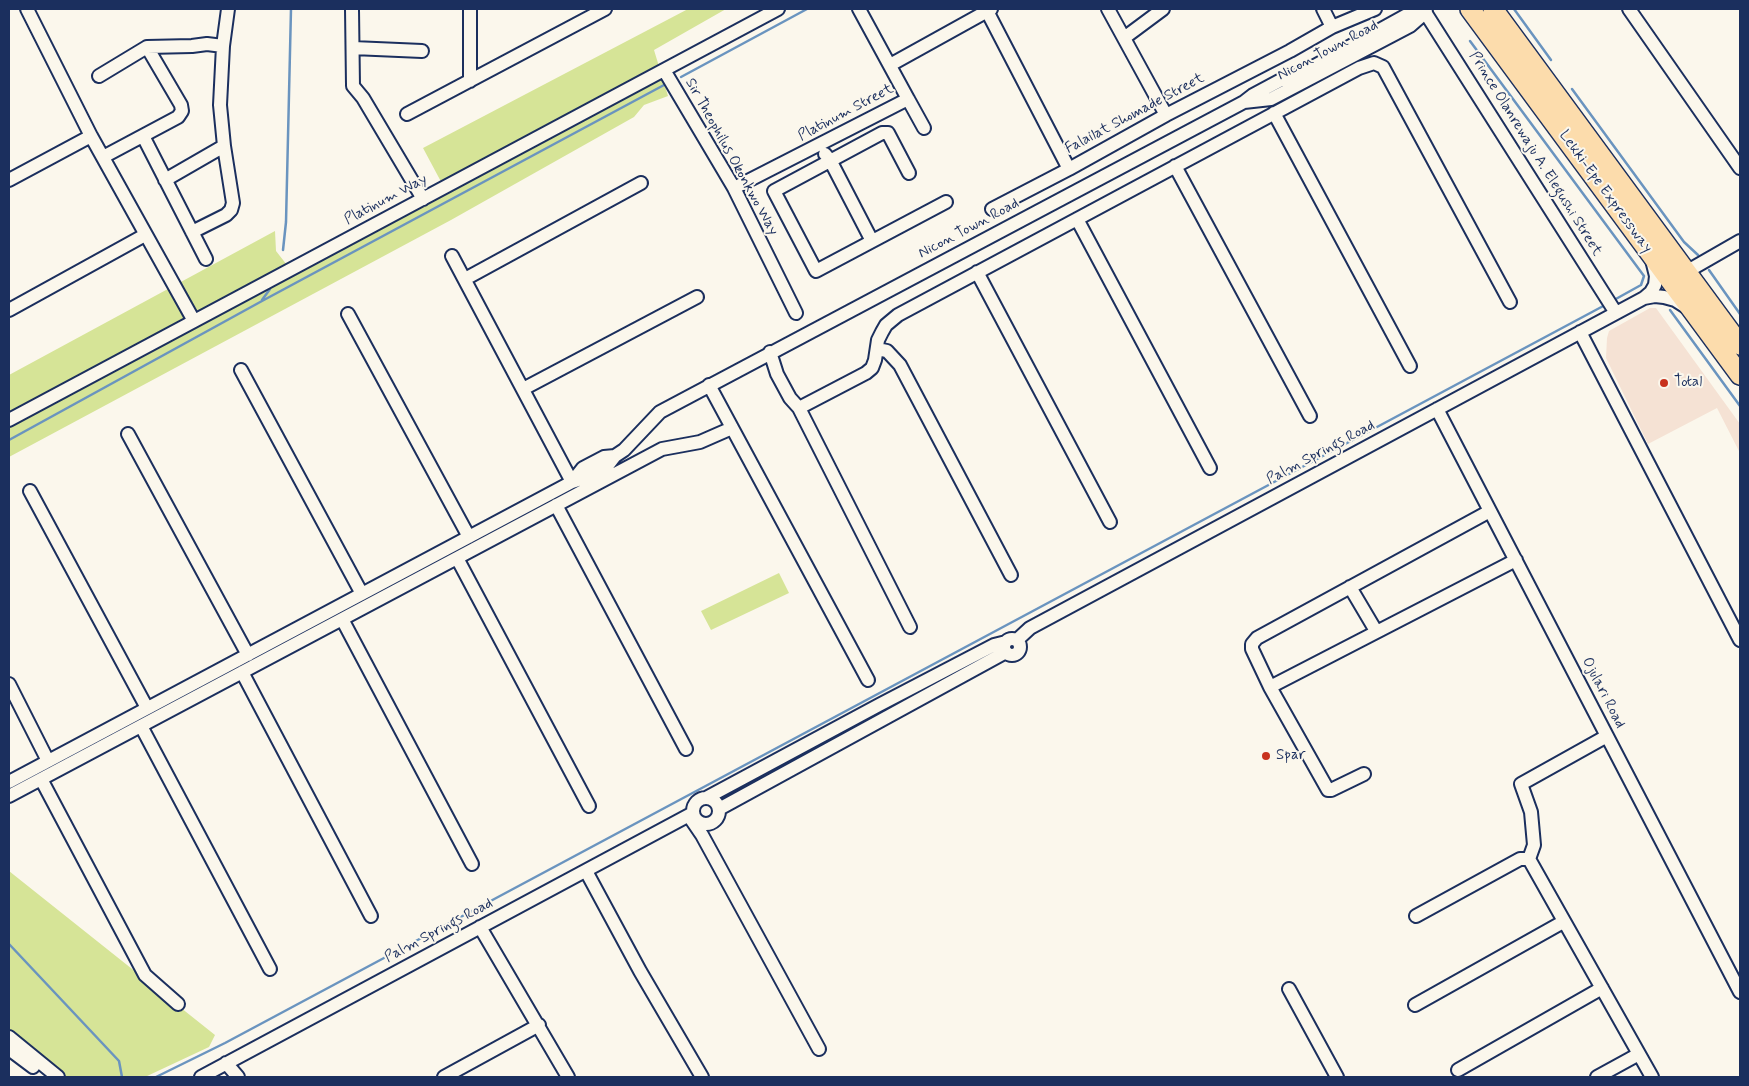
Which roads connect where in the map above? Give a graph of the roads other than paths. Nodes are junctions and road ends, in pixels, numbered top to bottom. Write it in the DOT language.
graph roads {
  1 [pos="27,9"];
  2 [pos="228,9"];
  3 [pos="352,9"];
  4 [pos="470,9"];
  5 [pos="605,9"];
  6 [pos="778,9"];
  7 [pos="860,9"];
  8 [pos="1108,9"];
  9 [pos="1163,9"];
  10 [pos="1322,9"];
  11 [pos="1375,9"];
  12 [pos="1470,9"];
  13 [pos="1493,9"];
  14 [pos="1629,9"];
  15 [pos="989,10"];
  16 [pos="1424,10"];
  17 [pos="1332,27"];
  18 [pos="1124,38"];
  19 [pos="223,46"];
  20 [pos="147,47"];
  21 [pos="353,48"];
  22 [pos="422,51"];
  23 [pos="890,65"];
  24 [pos="664,70"];
  25 [pos="99,76"];
  26 [pos="470,81"];
  27 [pos="908,99"];
  28 [pos="1274,113"];
  29 [pos="407,114"];
  30 [pos="1166,115"];
  31 [pos="924,128"];
  32 [pos="91,136"];
  33 [pos="143,136"];
  34 [pos="820,145"];
  35 [pos="224,146"];
  36 [pos="103,156"];
  37 [pos="830,160"];
  38 [pos="1175,166"];
  39 [pos="1740,168"];
  40 [pos="1069,169"];
  41 [pos="909,173"];
  42 [pos="9,180"];
  43 [pos="165,180"];
  44 [pos="641,183"];
  45 [pos="734,188"];
  46 [pos="423,199"];
  47 [pos="946,202"];
  48 [pos="992,209"];
  49 [pos="1077,219"];
  50 [pos="192,232"];
  51 [pos="145,235"];
  52 [pos="872,241"];
  53 [pos="1740,241"];
  54 [pos="1646,247"];
  55 [pos="452,256"];
  56 [pos="206,259"];
  57 [pos="977,272"];
  58 [pos="1686,272"];
  59 [pos="465,279"];
  60 [pos="697,297"];
  61 [pos="1644,298"];
  62 [pos="1510,302"];
  63 [pos="1612,307"];
  64 [pos="9,310"];
  65 [pos="1695,312"];
  66 [pos="796,313"];
  67 [pos="348,314"];
  68 [pos="194,321"];
  69 [pos="1580,332"];
  70 [pos="1740,345"];
  71 [pos="877,349"];
  72 [pos="770,352"];
  73 [pos="1410,366"];
  74 [pos="241,370"];
  75 [pos="1740,375"];
  76 [pos="709,386"];
  77 [pos="523,390"];
  78 [pos="799,408"];
  79 [pos="1437,409"];
  80 [pos="1310,416"];
  81 [pos="9,420"];
  82 [pos="732,428"];
  83 [pos="128,434"];
  84 [pos="1210,468"];
  85 [pos="572,482"];
  86 [pos="30,491"];
  87 [pos="556,505"];
  88 [pos="1490,510"];
  89 [pos="1110,522"];
  90 [pos="469,537"];
  91 [pos="456,558"];
  92 [pos="1516,560"];
  93 [pos="1010,575"];
  94 [pos="1350,587"];
  95 [pos="362,594"];
  96 [pos="342,619"];
  97 [pos="910,627"];
  98 [pos="1376,631"];
  99 [pos="1740,640"];
  100 [pos="1010,645"];
  101 [pos="248,655"];
  102 [pos="242,672"];
  103 [pos="868,680"];
  104 [pos="9,684"];
  105 [pos="1270,687"];
  106 [pos="147,708"];
  107 [pos="142,726"];
  108 [pos="1607,736"];
  109 [pos="686,749"];
  110 [pos="48,761"];
  111 [pos="1364,774"];
  112 [pos="41,779"];
  113 [pos="9,782"];
  114 [pos="9,796"];
  115 [pos="706,798"];
  116 [pos="590,806"];
  117 [pos="719,809"];
  118 [pos="691,815"];
  119 [pos="1528,859"];
  120 [pos="472,864"];
  121 [pos="586,871"];
  122 [pos="371,916"];
  123 [pos="1416,916"];
  124 [pos="1563,922"];
  125 [pos="480,927"];
  126 [pos="270,969"];
  127 [pos="1602,988"];
  128 [pos="1290,989"];
  129 [pos="1740,992"];
  130 [pos="178,1004"];
  131 [pos="1415,1005"];
  132 [pos="539,1025"];
  133 [pos="9,1037"];
  134 [pos="9,1049"];
  135 [pos="819,1049"];
  136 [pos="1639,1054"];
  137 [pos="226,1063"];
  138 [pos="1458,1070"];
  139 [pos="46,1077"];
  140 [pos="58,1077"];
  141 [pos="201,1077"];
  142 [pos="238,1077"];
  143 [pos="444,1077"];
  144 [pos="568,1077"];
  145 [pos="702,1077"];
  146 [pos="1337,1077"];
  147 [pos="1597,1077"];
  148 [pos="1652,1077"];
  1 -- 32 [label="street"];
  2 -- 19 [label="street"];
  3 -- 21 [label="street"];
  4 -- 26 [label="street"];
  5 -- 26 [label="street"];
  6 -- 24 [label="street, Platinum Way"];
  7 -- 23 [label="street, Platinum Street"];
  8 -- 18 [label="street"];
  9 -- 18 [label="street"];
  10 -- 17 [label="street"];
  11 -- 17 [label="street, Falailat Shomade Street"];
  12 -- 54 [label="highway, Lekki-Epe Expressway"];
  13 -- 58 [label="highway, Lekki-Epe Expressway"];
  14 -- 39 [label="street"];
  15 -- 23 [label="street"];
  15 -- 40 [label="street, Falailat Shomade Street"];
  16 -- 63 [label="street, Prince Olanrewaju A. Elegushi Street"];
  16 -- 72 [label="street, Nicon Town Road"];
  17 -- 30 [label="street, Falailat Shomade Street"];
  18 -- 30 [label="street"];
  19 -- 20 [label="street"];
  19 -- 35 [label="street"];
  20 -- 25 [label="street"];
  20 -- 33 [label="street"];
  21 -- 22 [label="street"];
  21 -- 46 [label="street"];
  23 -- 27 [label="street, Platinum Street"];
  24 -- 45 [label="street, Sir Theophilus Okonkwo Way"];
  24 -- 46 [label="street, Platinum Way"];
  26 -- 29 [label="street"];
  27 -- 31 [label="street"];
  27 -- 34 [label="street, Platinum Street"];
  28 -- 38 [label="street"];
  28 -- 62 [label="street"];
  28 -- 73 [label="street"];
  30 -- 40 [label="street, Falailat Shomade Street"];
  32 -- 36 [label="street"];
  32 -- 42 [label="street"];
  33 -- 36 [label="street"];
  33 -- 43 [label="street"];
  34 -- 37 [label="street"];
  34 -- 45 [label="street, Platinum Street"];
  35 -- 43 [label="street"];
  35 -- 50 [label="street"];
  36 -- 51 [label="street"];
  37 -- 41 [label="street"];
  37 -- 52 [label="street"];
  37 -- 52 [label="street"];
  38 -- 49 [label="street"];
  38 -- 80 [label="street"];
  40 -- 48 [label="street"];
  43 -- 50 [label="street"];
  44 -- 59 [label="street"];
  45 -- 66 [label="street, Sir Theophilus Okonkwo Way"];
  46 -- 68 [label="street, Platinum Way"];
  47 -- 52 [label="street"];
  49 -- 57 [label="street"];
  49 -- 84 [label="street"];
  50 -- 56 [label="street"];
  51 -- 64 [label="street"];
  51 -- 68 [label="street"];
  53 -- 58 [label="street"];
  54 -- 61 [label="street"];
  54 -- 65 [label="highway, Lekki-Epe Expressway"];
  55 -- 59 [label="street"];
  57 -- 71 [label="street"];
  57 -- 89 [label="street"];
  58 -- 70 [label="highway, Lekki-Epe Expressway"];
  59 -- 77 [label="street"];
  60 -- 77 [label="street"];
  61 -- 63 [label="street, Palm Springs Road"];
  61 -- 65 [label="street, Palm Springs Road"];
  63 -- 69 [label="street, Palm Springs Road"];
  65 -- 75 [label="highway, Lekki-Epe Expressway"];
  67 -- 90 [label="street"];
  68 -- 81 [label="street, Platinum Way"];
  69 -- 79 [label="street, Palm Springs Road"];
  69 -- 99 [label="street"];
  71 -- 78 [label="street"];
  71 -- 93 [label="street"];
  72 -- 76 [label="street, Nicon Town Road"];
  72 -- 78 [label="street"];
  74 -- 95 [label="street"];
  76 -- 82 [label="street"];
  76 -- 85 [label="street, Nicon Town Road"];
  77 -- 85 [label="street"];
  78 -- 97 [label="street"];
  79 -- 88 [label="street, Ojulari Road"];
  79 -- 100 [label="street, Palm Springs Road"];
  82 -- 87 [label="street"];
  82 -- 103 [label="street"];
  83 -- 101 [label="street"];
  85 -- 90 [label="street, Nicon Town Road"];
  86 -- 106 [label="street"];
  87 -- 91 [label="street"];
  87 -- 109 [label="street"];
  88 -- 92 [label="street, Ojulari Road"];
  88 -- 94 [label="street"];
  90 -- 95 [label="street, Nicon Town Road"];
  91 -- 96 [label="street"];
  91 -- 116 [label="street"];
  92 -- 98 [label="street"];
  92 -- 108 [label="street, Ojulari Road"];
  94 -- 98 [label="street"];
  94 -- 105 [label="street"];
  95 -- 101 [label="street, Nicon Town Road"];
  96 -- 102 [label="street"];
  96 -- 120 [label="street"];
  98 -- 105 [label="street"];
  100 -- 115 [label="street"];
  100 -- 117 [label="street"];
  101 -- 106 [label="street, Nicon Town Road"];
  102 -- 107 [label="street"];
  102 -- 122 [label="street"];
  104 -- 110 [label="street"];
  105 -- 111 [label="street"];
  106 -- 110 [label="street, Nicon Town Road"];
  107 -- 112 [label="street"];
  107 -- 126 [label="street"];
  108 -- 119 [label="street"];
  108 -- 129 [label="street, Ojulari Road"];
  110 -- 113 [label="street, Nicon Town Road"];
  112 -- 114 [label="street"];
  112 -- 130 [label="street"];
  115 -- 117 [label="street"];
  115 -- 118 [label="street"];
  117 -- 118 [label="street"];
  118 -- 121 [label="street, Palm Springs Road"];
  118 -- 135 [label="street"];
  119 -- 123 [label="street"];
  119 -- 124 [label="street"];
  121 -- 125 [label="street, Palm Springs Road"];
  121 -- 145 [label="street"];
  124 -- 127 [label="street"];
  124 -- 131 [label="street"];
  125 -- 132 [label="street"];
  125 -- 137 [label="street, Palm Springs Road"];
  127 -- 136 [label="street"];
  127 -- 138 [label="street"];
  128 -- 146 [label="street"];
  132 -- 143 [label="street"];
  132 -- 144 [label="street"];
  133 -- 140 [label="street"];
  134 -- 139 [label="street"];
  136 -- 147 [label="street"];
  136 -- 148 [label="street"];
  137 -- 141 [label="street, Palm Springs Road"];
  137 -- 142 [label="street"];
}
